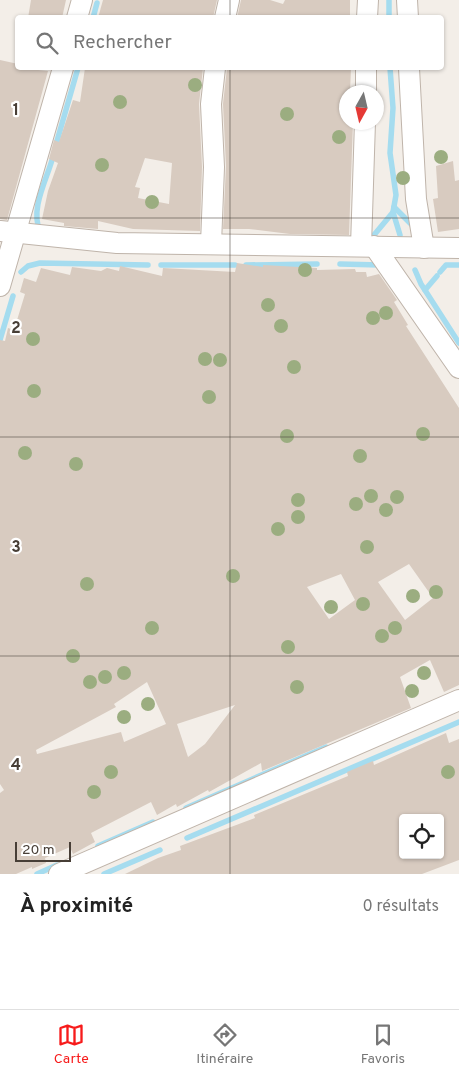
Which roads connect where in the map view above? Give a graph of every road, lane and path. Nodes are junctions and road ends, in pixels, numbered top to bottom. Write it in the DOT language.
graph roads {
  1 [pos="82,0"];
  2 [pos="229,0"];
  3 [pos="368,0"];
  4 [pos="407,0"];
  5 [pos="78,15"];
  6 [pos="226,15"];
  7 [pos="367,15"];
  8 [pos="408,15"];
  9 [pos="62,70"];
  10 [pos="215,70"];
  11 [pos="366,70"];
  12 [pos="409,70"];
  13 [pos="366,85"];
  14 [pos="366,130"];
  15 [pos="8,233"];
  16 [pos="211,244"];
  17 [pos="367,246"];
  18 [pos="424,248"];
  19 [pos="459,248"];
  20 [pos="0,286"];
  21 [pos="459,368"];
  22 [pos="459,700"];
  23 [pos="59,874"];
  1 -- 5 [label="street"];
  2 -- 6 [label="street"];
  3 -- 7 [label="street"];
  4 -- 8 [label="street"];
  9 -- 15 [label="street"];
  10 -- 16 [label="street"];
  11 -- 13 [label="street"];
  12 -- 18 [label="street"];
  14 -- 17 [label="street"];
  15 -- 16 [label="street"];
  15 -- 20 [label="street"];
  16 -- 17 [label="street"];
  17 -- 18 [label="street"];
  17 -- 21 [label="street"];
  18 -- 19 [label="street"];
  22 -- 23 [label="street"];
}
